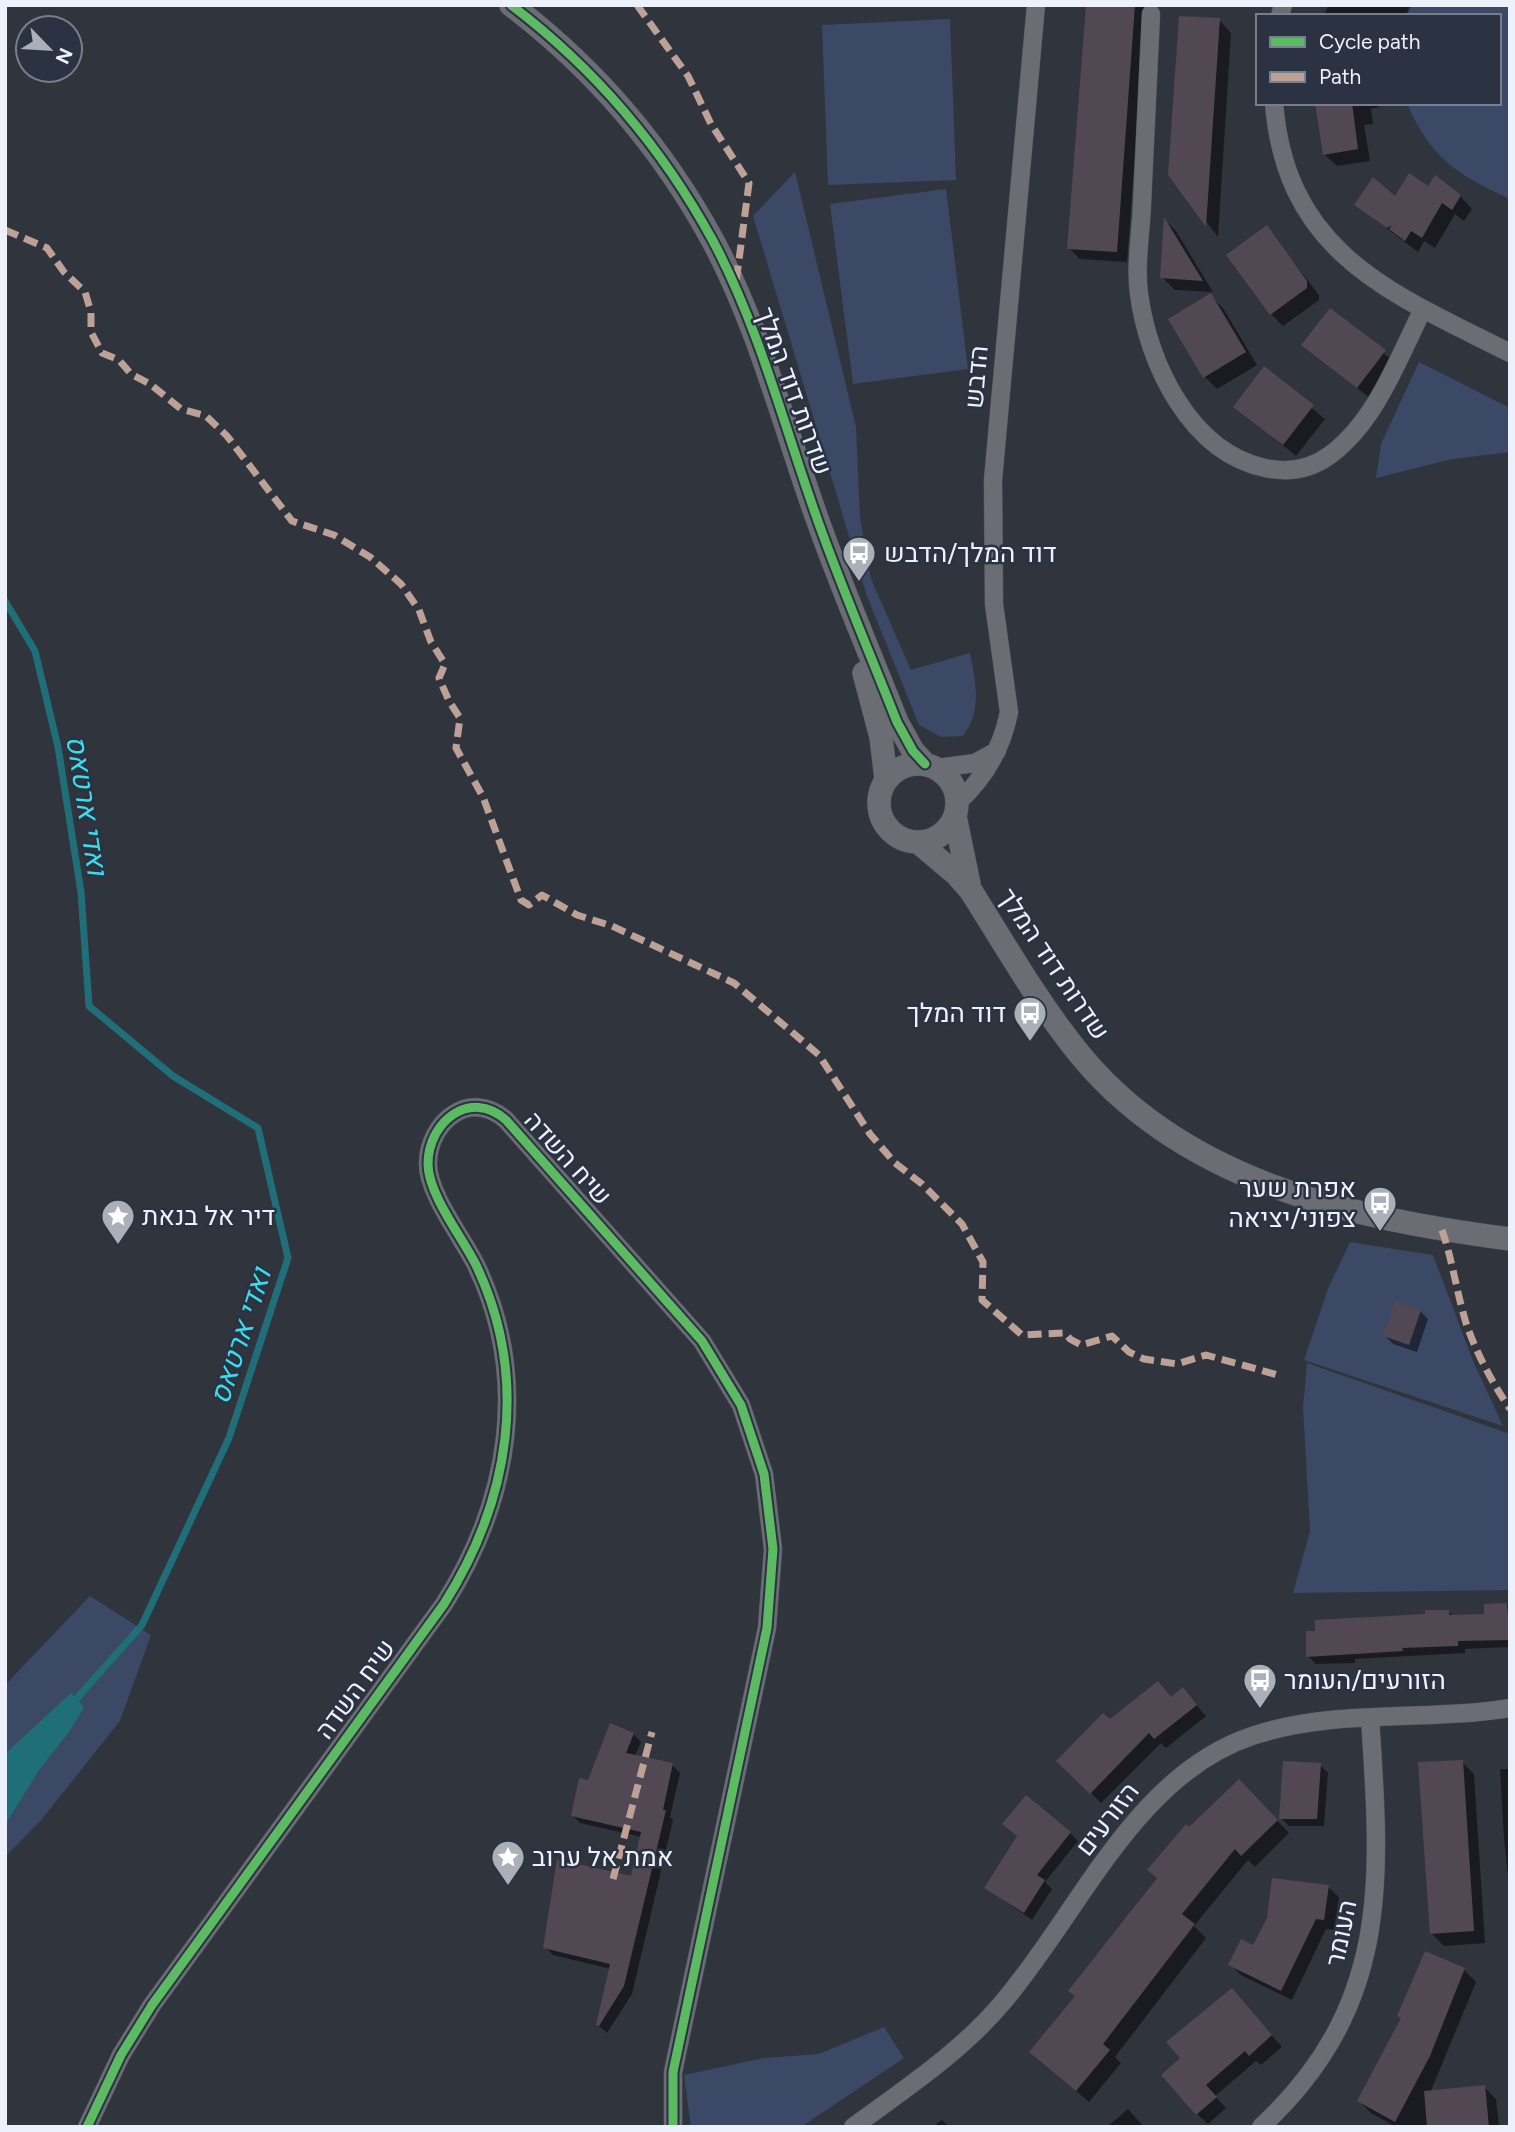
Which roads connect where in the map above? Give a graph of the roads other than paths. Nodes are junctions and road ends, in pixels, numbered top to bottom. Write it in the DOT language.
graph roads {
  1 [pos="510,5"];
  2 [pos="1036,5"];
  3 [pos="1151,14"];
  4 [pos="1274,105"];
  5 [pos="1423,309"];
  6 [pos="1510,353"];
  7 [pos="820,526"];
  8 [pos="997,751"];
  9 [pos="932,766"];
  10 [pos="886,779"];
  11 [pos="956,809"];
  12 [pos="918,842"];
  13 [pos="971,891"];
  14 [pos="1510,1239"];
  15 [pos="1504,1710"];
  16 [pos="1370,1718"];
  17 [pos="87,2127"];
  18 [pos="673,2127"];
  19 [pos="853,2127"];
  20 [pos="1261,2127"];
  1 -- 7 [label="street, שדרות דוד המלך"];
  2 -- 8 [label="street, הדבש"];
  3 -- 5 [label="street"];
  4 -- 5 [label="street"];
  5 -- 6 [label="street"];
  7 -- 9 [label="street, שדרות דוד המלך"];
  7 -- 10 [label="street, שדרות דוד המלך"];
  8 -- 9 [label="street"];
  8 -- 11 [label="street, הדבש"];
  9 -- 10 [label="street"];
  9 -- 11 [label="street"];
  10 -- 12 [label="street"];
  11 -- 12 [label="street"];
  11 -- 13 [label="street, שדרות דוד המלך"];
  12 -- 13 [label="street, שדרות דוד המלך"];
  13 -- 14 [label="street, שדרות דוד המלך"];
  15 -- 16 [label="street, הזורעים"];
  16 -- 19 [label="street, הזורעים"];
  16 -- 20 [label="street, העומר"];
  17 -- 18 [label="street, שיח השדה"];
}
